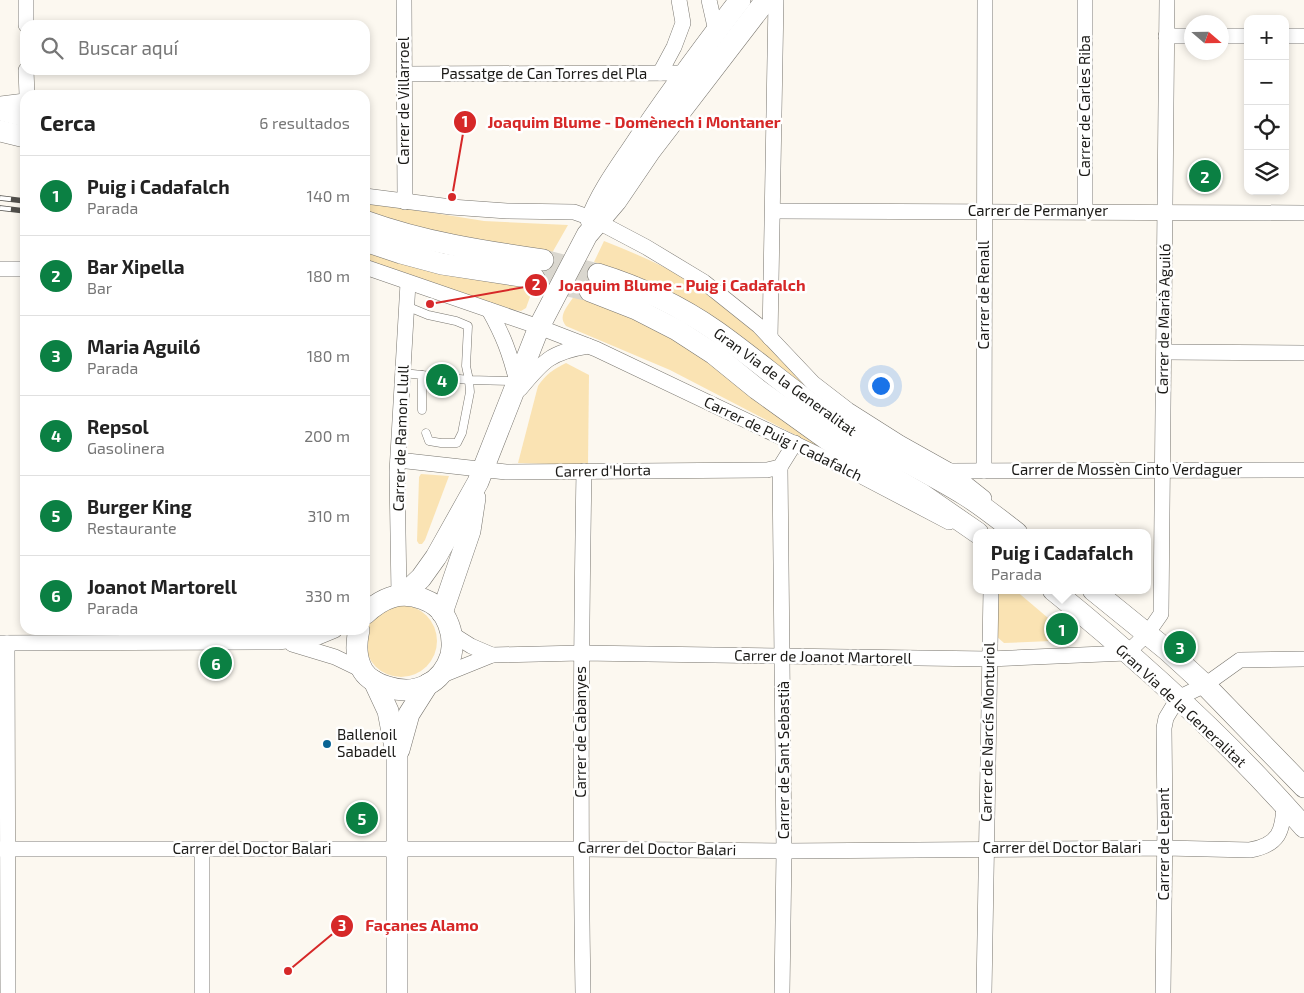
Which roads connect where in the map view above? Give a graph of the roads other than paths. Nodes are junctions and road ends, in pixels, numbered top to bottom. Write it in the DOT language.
graph roads {
  1 [pos="26,0"];
  2 [pos="404,0"];
  3 [pos="679,0"];
  4 [pos="709,0"];
  5 [pos="740,0"];
  6 [pos="766,0"];
  7 [pos="776,0"];
  8 [pos="985,0"];
  9 [pos="1085,0"];
  10 [pos="1167,0"];
  11 [pos="26,20"];
  12 [pos="716,31"];
  13 [pos="1166,36"];
  14 [pos="1184,36"];
  15 [pos="1229,36"];
  16 [pos="1244,36"];
  17 [pos="1289,36"];
  18 [pos="1304,36"];
  19 [pos="660,73"];
  20 [pos="684,73"];
  21 [pos="404,74"];
  22 [pos="26,75"];
  23 [pos="27,90"];
  24 [pos="20,102"];
  25 [pos="0,104"];
  26 [pos="0,110"];
  27 [pos="668,128"];
  28 [pos="19,132"];
  29 [pos="370,197"];
  30 [pos="405,202"];
  31 [pos="772,211"];
  32 [pos="984,211"];
  33 [pos="1085,211"];
  34 [pos="1165,211"];
  35 [pos="1304,213"];
  36 [pos="370,223"];
  37 [pos="593,225"];
  38 [pos="370,243"];
  39 [pos="0,269"];
  40 [pos="20,269"];
  41 [pos="370,271"];
  42 [pos="408,283"];
  43 [pos="406,306"];
  44 [pos="489,310"];
  45 [pos="539,327"];
  46 [pos="770,338"];
  47 [pos="588,346"];
  48 [pos="1164,352"];
  49 [pos="1304,353"];
  50 [pos="403,373"];
  51 [pos="422,374"];
  52 [pos="469,380"];
  53 [pos="517,382"];
  54 [pos="509,402"];
  55 [pos="422,410"];
  56 [pos="426,434"];
  57 [pos="795,443"];
  58 [pos="398,460"];
  59 [pos="773,469"];
  60 [pos="1163,470"];
  61 [pos="1304,470"];
  62 [pos="584,471"];
  63 [pos="950,471"];
  64 [pos="984,471"];
  65 [pos="480,476"];
  66 [pos="1012,529"];
  67 [pos="1013,529"];
  68 [pos="973,530"];
  69 [pos="973,532"];
  70 [pos="401,594"];
  71 [pos="991,594"];
  72 [pos="1058,594"];
  73 [pos="1098,594"];
  74 [pos="370,610"];
  75 [pos="442,613"];
  76 [pos="452,634"];
  77 [pos="1147,634"];
  78 [pos="323,635"];
  79 [pos="358,635"];
  80 [pos="278,642"];
  81 [pos="4,643"];
  82 [pos="581,653"];
  83 [pos="1127,653"];
  84 [pos="492,655"];
  85 [pos="783,656"];
  86 [pos="990,659"];
  87 [pos="1304,659"];
  88 [pos="369,676"];
  89 [pos="434,680"];
  90 [pos="1205,685"];
  91 [pos="1178,698"];
  92 [pos="397,758"];
  93 [pos="1304,787"];
  94 [pos="1284,805"];
  95 [pos="1304,828"];
  96 [pos="580,848"];
  97 [pos="986,848"];
  98 [pos="1165,848"];
  99 [pos="4,849"];
  100 [pos="202,849"];
  101 [pos="397,850"];
  102 [pos="784,851"];
  103 [pos="8,993"];
  104 [pos="202,993"];
  105 [pos="397,993"];
  106 [pos="583,993"];
  107 [pos="782,993"];
  108 [pos="984,993"];
  109 [pos="1163,993"];
  1 -- 11 [label="street"];
  2 -- 21 [label="street, Carrer de Villarroel"];
  3 -- 19 [label="street"];
  4 -- 12 [label="street"];
  5 -- 12 [label="street"];
  6 -- 27 [label="street"];
  7 -- 31 [label="street"];
  8 -- 32 [label="street, Carrer de Renall"];
  9 -- 33 [label="street, Carrer de Carles Riba"];
  10 -- 13 [label="street, Carrer de Marià Aguiló"];
  12 -- 20 [label="street"];
  12 -- 27 [label="street"];
  13 -- 14 [label="street"];
  13 -- 34 [label="street, Carrer de Marià Aguiló"];
  15 -- 16 [label="street"];
  17 -- 18 [label="street"];
  19 -- 20 [label="street, Passatge de Can Torres del Pla"];
  19 -- 21 [label="street, Passatge de Can Torres del Pla"];
  20 -- 37 [label="street"];
  21 -- 30 [label="street, Carrer de Villarroel"];
  22 -- 23 [label="street"];
  24 -- 25 [label="street"];
  26 -- 28 [label="street"];
  27 -- 37 [label="street"];
  29 -- 30 [label="street"];
  30 -- 37 [label="street"];
  31 -- 32 [label="street, Carrer de Permanyer"];
  31 -- 46 [label="street"];
  32 -- 33 [label="street, Carrer de Permanyer"];
  32 -- 64 [label="street, Carrer de Renall"];
  33 -- 34 [label="street, Carrer de Permanyer"];
  34 -- 35 [label="street, Carrer de Permanyer"];
  34 -- 48 [label="street, Carrer de Marià Aguiló"];
  36 -- 38 [label="street"];
  37 -- 45 [label="street"];
  37 -- 46 [label="street"];
  39 -- 40 [label="street"];
  41 -- 42 [label="street, Carrer de Puig i Cadafalch"];
  42 -- 43 [label="street, Carrer de Ramon Llull"];
  42 -- 44 [label="street, Carrer de Puig i Cadafalch"];
  43 -- 50 [label="street, Carrer de Ramon Llull"];
  43 -- 52 [label="lane"];
  44 -- 45 [label="street, Carrer de Puig i Cadafalch"];
  44 -- 53 [label="street"];
  45 -- 47 [label="street, Carrer de Puig i Cadafalch"];
  45 -- 53 [label="street"];
  46 -- 63 [label="street"];
  47 -- 54 [label="street"];
  47 -- 57 [label="street, Carrer de Puig i Cadafalch"];
  48 -- 49 [label="street"];
  48 -- 60 [label="street, Carrer de Marià Aguiló"];
  50 -- 51 [label="lane"];
  50 -- 58 [label="street, Carrer de Ramon Llull"];
  51 -- 52 [label="lane"];
  51 -- 55 [label="lane"];
  52 -- 53 [label="lane"];
  52 -- 56 [label="lane"];
  53 -- 54 [label="street"];
  54 -- 65 [label="street"];
  57 -- 59 [label="street"];
  57 -- 69 [label="street, Carrer de Puig i Cadafalch"];
  58 -- 65 [label="street, Carrer d'Horta"];
  58 -- 70 [label="street, Carrer de Ramon Llull"];
  59 -- 62 [label="street, Carrer d'Horta"];
  59 -- 85 [label="street, Carrer de Sant Sebastià"];
  60 -- 61 [label="street, Carrer de Mossèn Cinto Verdaguer"];
  60 -- 64 [label="street, Carrer de Mossèn Cinto Verdaguer"];
  60 -- 77 [label="street, Carrer de Marià Aguiló"];
  62 -- 65 [label="street, Carrer d'Horta"];
  62 -- 82 [label="street, Carrer de Cabanyes"];
  63 -- 64 [label="street, Carrer de Mossèn Cinto Verdaguer"];
  63 -- 67 [label="street"];
  65 -- 70 [label="street"];
  65 -- 75 [label="street"];
  66 -- 68 [label="street, Gran Via de la Generalitat"];
  70 -- 74 [label="street"];
  70 -- 75 [label="street"];
  71 -- 86 [label="street, Carrer de Narcís Monturiol"];
  72 -- 83 [label="street, Gran Via de la Generalitat"];
  73 -- 77 [label="street, Gran Via de la Generalitat"];
  75 -- 76 [label="street"];
  76 -- 84 [label="street, Carrer de Joanot Martorell"];
  76 -- 89 [label="street"];
  77 -- 83 [label="street"];
  77 -- 90 [label="street, Gran Via de la Generalitat"];
  78 -- 80 [label="street"];
  79 -- 88 [label="street"];
  80 -- 81 [label="street"];
  80 -- 88 [label="street"];
  81 -- 99 [label="street"];
  82 -- 84 [label="street, Carrer de Joanot Martorell"];
  82 -- 85 [label="street, Carrer de Joanot Martorell"];
  82 -- 96 [label="street, Carrer de Cabanyes"];
  83 -- 86 [label="street, Carrer de Joanot Martorell"];
  83 -- 91 [label="street, Gran Via de la Generalitat"];
  84 -- 89 [label="street, Carrer de Joanot Martorell"];
  85 -- 86 [label="street, Carrer de Joanot Martorell"];
  85 -- 102 [label="street, Carrer de Sant Sebastià"];
  86 -- 97 [label="street, Carrer de Narcís Monturiol"];
  87 -- 90 [label="street"];
  88 -- 89 [label="street"];
  88 -- 92 [label="street"];
  89 -- 92 [label="street"];
  90 -- 91 [label="street"];
  90 -- 93 [label="street, Gran Via de la Generalitat"];
  91 -- 94 [label="street, Gran Via de la Generalitat"];
  91 -- 98 [label="street, Carrer de Lepant"];
  92 -- 101 [label="street"];
  94 -- 95 [label="street, Gran Via de la Generalitat"];
  94 -- 98 [label="street, Carrer del Doctor Balari"];
  96 -- 101 [label="street, Carrer del Doctor Balari"];
  96 -- 102 [label="street, Carrer del Doctor Balari"];
  96 -- 106 [label="street, Carrer de Cabanyes"];
  97 -- 98 [label="street, Carrer del Doctor Balari"];
  97 -- 102 [label="street, Carrer del Doctor Balari"];
  97 -- 108 [label="street, Carrer de Narcís Monturiol"];
  98 -- 109 [label="street, Carrer de Lepant"];
  99 -- 100 [label="street, Carrer del Doctor Balari"];
  99 -- 103 [label="street"];
  100 -- 101 [label="street, Carrer del Doctor Balari"];
  100 -- 104 [label="street"];
  101 -- 105 [label="street"];
  102 -- 107 [label="street, Carrer de Sant Sebastià"];
}
